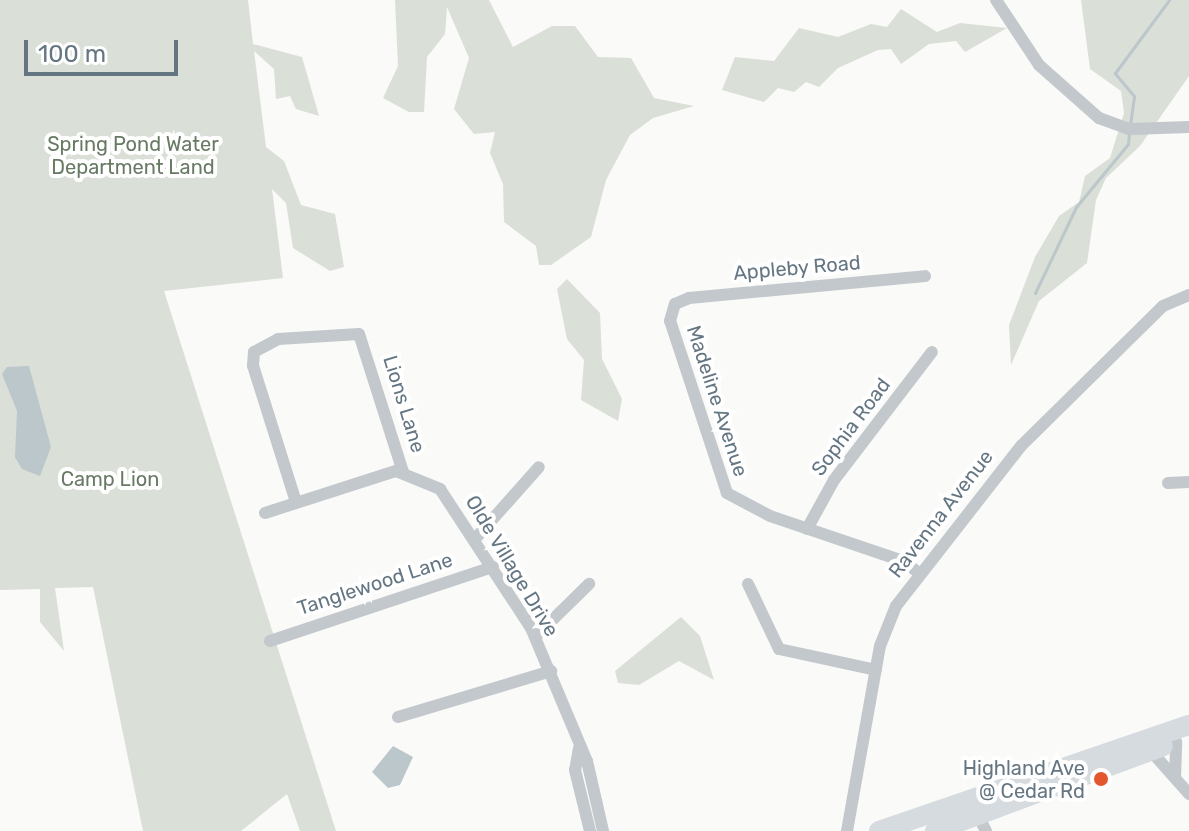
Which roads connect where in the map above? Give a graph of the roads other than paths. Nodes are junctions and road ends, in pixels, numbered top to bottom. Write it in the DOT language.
graph roads {
  1 [pos="996,0"];
  2 [pos="1189,127"];
  3 [pos="925,276"];
  4 [pos="1189,295"];
  5 [pos="675,304"];
  6 [pos="932,352"];
  7 [pos="539,467"];
  8 [pos="403,472"];
  9 [pos="1189,482"];
  10 [pos="1168,483"];
  11 [pos="296,502"];
  12 [pos="265,513"];
  13 [pos="807,529"];
  14 [pos="475,539"];
  15 [pos="493,567"];
  16 [pos="919,573"];
  17 [pos="589,584"];
  18 [pos="748,584"];
  19 [pos="535,637"];
  20 [pos="270,641"];
  21 [pos="876,670"];
  22 [pos="551,671"];
  23 [pos="398,717"];
  24 [pos="1189,725"];
  25 [pos="1182,741"];
  26 [pos="579,748"];
  27 [pos="1150,750"];
  28 [pos="1175,778"];
  29 [pos="1189,794"];
  30 [pos="981,822"];
  31 [pos="590,831"];
  32 [pos="603,831"];
  33 [pos="847,831"];
  34 [pos="879,831"];
  35 [pos="935,831"];
  1 -- 2 [label="street"];
  3 -- 5 [label="street, Appleby Road"];
  4 -- 16 [label="street, Ravenna Avenue"];
  5 -- 13 [label="street, Madeline Avenue"];
  6 -- 13 [label="street, Sophia Road"];
  7 -- 14 [label="street"];
  8 -- 11 [label="street"];
  8 -- 11 [label="street, Lions Lane"];
  8 -- 14 [label="street, Olde Village Drive"];
  9 -- 10 [label="street"];
  11 -- 12 [label="street"];
  13 -- 16 [label="street, Madeline Avenue"];
  14 -- 15 [label="street, Olde Village Drive"];
  15 -- 19 [label="street, Olde Village Drive"];
  15 -- 20 [label="street, Tanglewood Lane"];
  16 -- 21 [label="street, Ravenna Avenue"];
  17 -- 19 [label="street"];
  18 -- 21 [label="street"];
  19 -- 22 [label="street, Olde Village Drive"];
  21 -- 33 [label="street, Ravenna Avenue"];
  22 -- 23 [label="street"];
  22 -- 26 [label="street, Olde Village Drive"];
  24 -- 34 [label="main road"];
  25 -- 27 [label="main road"];
  25 -- 28 [label="street"];
  26 -- 31 [label="street, Olde Village Drive"];
  26 -- 32 [label="street, Olde Village Drive"];
  27 -- 28 [label="street"];
  27 -- 30 [label="main road"];
  28 -- 29 [label="street"];
  30 -- 35 [label="main road"];
}
